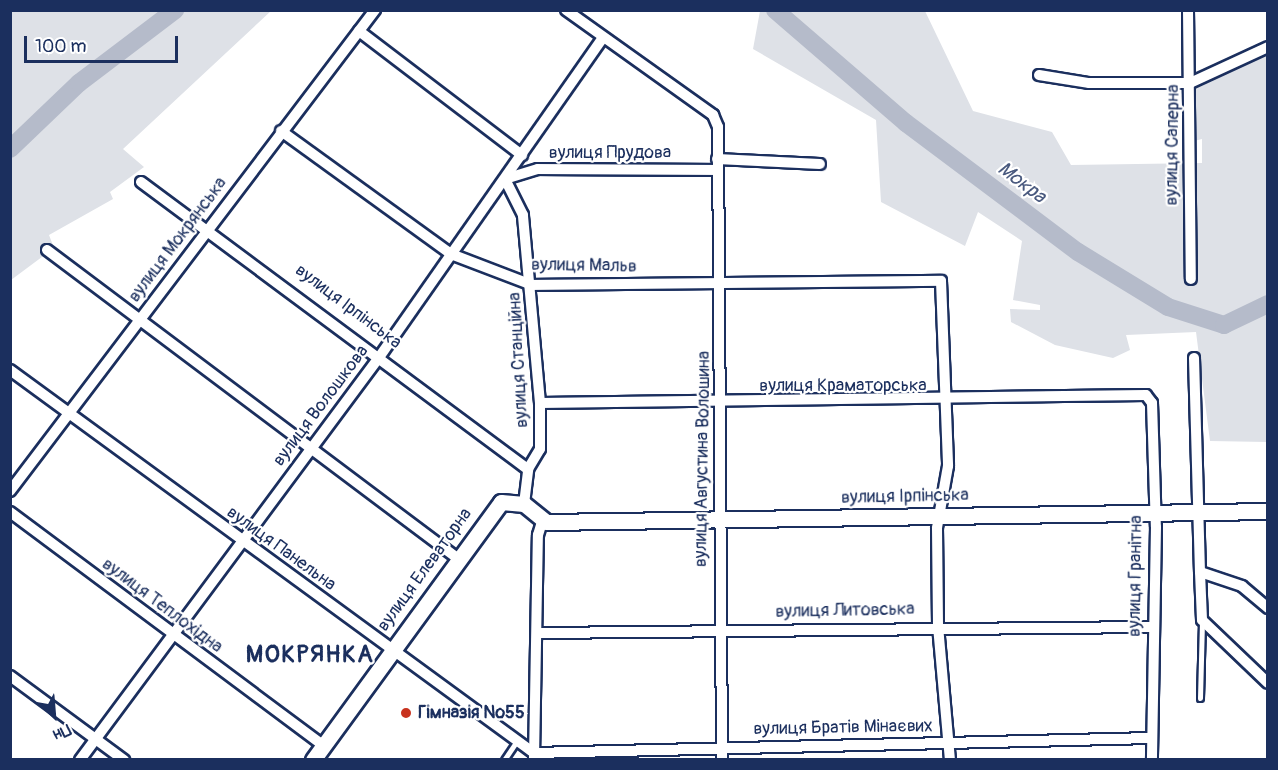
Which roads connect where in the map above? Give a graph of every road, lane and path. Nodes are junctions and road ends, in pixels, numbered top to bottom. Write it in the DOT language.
graph roads {
  1 [pos="375,10"];
  2 [pos="566,10"];
  3 [pos="1188,10"];
  4 [pos="359,31"];
  5 [pos="603,38"];
  6 [pos="1268,46"];
  7 [pos="1039,75"];
  8 [pos="1190,83"];
  9 [pos="281,131"];
  10 [pos="522,155"];
  11 [pos="820,164"];
  12 [pos="717,165"];
  13 [pos="505,179"];
  14 [pos="141,182"];
  15 [pos="207,227"];
  16 [pos="47,250"];
  17 [pos="451,254"];
  18 [pos="1191,279"];
  19 [pos="716,282"];
  20 [pos="532,285"];
  21 [pos="137,322"];
  22 [pos="380,356"];
  23 [pos="1194,358"];
  24 [pos="10,370"];
  25 [pos="1146,395"];
  26 [pos="943,402"];
  27 [pos="540,404"];
  28 [pos="718,404"];
  29 [pos="70,413"];
  30 [pos="309,448"];
  31 [pos="528,469"];
  32 [pos="10,491"];
  33 [pos="524,504"];
  34 [pos="1199,509"];
  35 [pos="1268,511"];
  36 [pos="10,512"];
  37 [pos="1154,512"];
  38 [pos="939,516"];
  39 [pos="543,519"];
  40 [pos="717,519"];
  41 [pos="241,541"];
  42 [pos="458,558"];
  43 [pos="1200,572"];
  44 [pos="1268,608"];
  45 [pos="1202,620"];
  46 [pos="938,626"];
  47 [pos="1152,627"];
  48 [pos="719,630"];
  49 [pos="539,633"];
  50 [pos="171,634"];
  51 [pos="393,650"];
  52 [pos="10,676"];
  53 [pos="1268,683"];
  54 [pos="1200,698"];
  55 [pos="1152,738"];
  56 [pos="96,739"];
  57 [pos="517,741"];
  58 [pos="948,742"];
  59 [pos="323,745"];
  60 [pos="722,747"];
  61 [pos="534,756"];
  62 [pos="80,759"];
  63 [pos="124,759"];
  64 [pos="313,759"];
  65 [pos="504,759"];
  66 [pos="722,759"];
  67 [pos="950,759"];
  68 [pos="1152,759"];
  1 -- 4 [label="street, вулиця Мокрянська"];
  2 -- 5 [label="street, вулиця Августина Волошина"];
  3 -- 8 [label="street, вулиця Саперна"];
  4 -- 9 [label="street, вулиця Мокрянська"];
  4 -- 10 [label="street, вулиця Прудова"];
  5 -- 10 [label="street, вулиця Волошкова"];
  5 -- 12 [label="street, вулиця Августина Волошина"];
  6 -- 8 [label="street"];
  7 -- 8 [label="street"];
  8 -- 18 [label="street, вулиця Саперна"];
  9 -- 15 [label="street, вулиця Мокрянська"];
  9 -- 17 [label="street, вулиця Мальв"];
  10 -- 13 [label="street, вулиця Волошкова"];
  11 -- 12 [label="street, вулиця Прудова"];
  12 -- 13 [label="street, вулиця Прудова"];
  12 -- 19 [label="street, вулиця Августина Волошина"];
  13 -- 17 [label="street, вулиця Волошкова"];
  13 -- 20 [label="street, вулиця Станційна"];
  14 -- 15 [label="street, вулиця Ірпінська"];
  15 -- 21 [label="street, вулиця Мокрянська"];
  15 -- 22 [label="street, вулиця Ірпінська"];
  16 -- 21 [label="street"];
  17 -- 20 [label="street, вулиця Мальв"];
  17 -- 22 [label="street, вулиця Волошкова"];
  19 -- 20 [label="street, вулиця Мальв"];
  19 -- 26 [label="street, вулиця Мальв"];
  19 -- 28 [label="street, вулиця Августина Волошина"];
  20 -- 27 [label="street, вулиця Станційна"];
  21 -- 29 [label="street, вулиця Мокрянська"];
  21 -- 30 [label="street"];
  22 -- 30 [label="street, вулиця Волошкова"];
  22 -- 31 [label="street, вулиця Ірпінська"];
  23 -- 34 [label="street"];
  24 -- 29 [label="street, вулиця Панельна"];
  25 -- 26 [label="street, вулиця Краматорська"];
  25 -- 37 [label="street, вулиця Гранітна"];
  26 -- 28 [label="street, вулиця Краматорська"];
  26 -- 38 [label="street"];
  27 -- 28 [label="street, вулиця Краматорська"];
  27 -- 31 [label="street, вулиця Станційна"];
  28 -- 40 [label="street, вулиця Августина Волошина"];
  29 -- 32 [label="street, вулиця Мокрянська"];
  29 -- 41 [label="street, вулиця Панельна"];
  30 -- 41 [label="street, вулиця Волошкова"];
  30 -- 42 [label="street"];
  31 -- 33 [label="street, вулиця Станційна"];
  33 -- 39 [label="street"];
  33 -- 42 [label="street, вулиця Елеваторна"];
  34 -- 35 [label="street, вулиця Ірпінська"];
  34 -- 37 [label="street, вулиця Ірпінська"];
  34 -- 43 [label="street"];
  36 -- 50 [label="street, вулиця Теплохідна"];
  37 -- 38 [label="street, вулиця Ірпінська"];
  37 -- 47 [label="street, вулиця Гранітна"];
  38 -- 40 [label="street, вулиця Ірпінська"];
  38 -- 46 [label="street"];
  39 -- 40 [label="street, вулиця Ірпінська"];
  39 -- 49 [label="street"];
  40 -- 48 [label="street, вулиця Августина Волошина"];
  41 -- 50 [label="street, вулиця Волошкова"];
  41 -- 51 [label="street, вулиця Панельна"];
  42 -- 51 [label="street, вулиця Елеваторна"];
  43 -- 44 [label="street"];
  43 -- 45 [label="street"];
  45 -- 53 [label="street"];
  45 -- 54 [label="lane"];
  46 -- 47 [label="street, вулиця Литовська"];
  46 -- 48 [label="street, вулиця Литовська"];
  46 -- 58 [label="street"];
  47 -- 55 [label="street, вулиця Гранітна"];
  48 -- 49 [label="street, вулиця Литовська"];
  48 -- 60 [label="street, вулиця Августина Волошина"];
  49 -- 61 [label="street"];
  50 -- 56 [label="street, вулиця Волошкова"];
  50 -- 59 [label="street, вулиця Теплохідна"];
  51 -- 57 [label="street, вулиця Панельна"];
  51 -- 59 [label="street, вулиця Елеваторна"];
  52 -- 56 [label="street"];
  55 -- 58 [label="street, вулиця Братів Мінаєвих"];
  55 -- 68 [label="street, вулиця Гранітна"];
  56 -- 62 [label="street, вулиця Волошкова"];
  56 -- 63 [label="street"];
  57 -- 61 [label="street, вулиця Панельна"];
  57 -- 65 [label="lane"];
  58 -- 60 [label="street, вулиця Братів Мінаєвих"];
  58 -- 67 [label="street"];
  59 -- 64 [label="street, вулиця Елеваторна"];
  60 -- 61 [label="street, вулиця Братів Мінаєвих"];
  60 -- 66 [label="street, вулиця Августина Волошина"];
}
